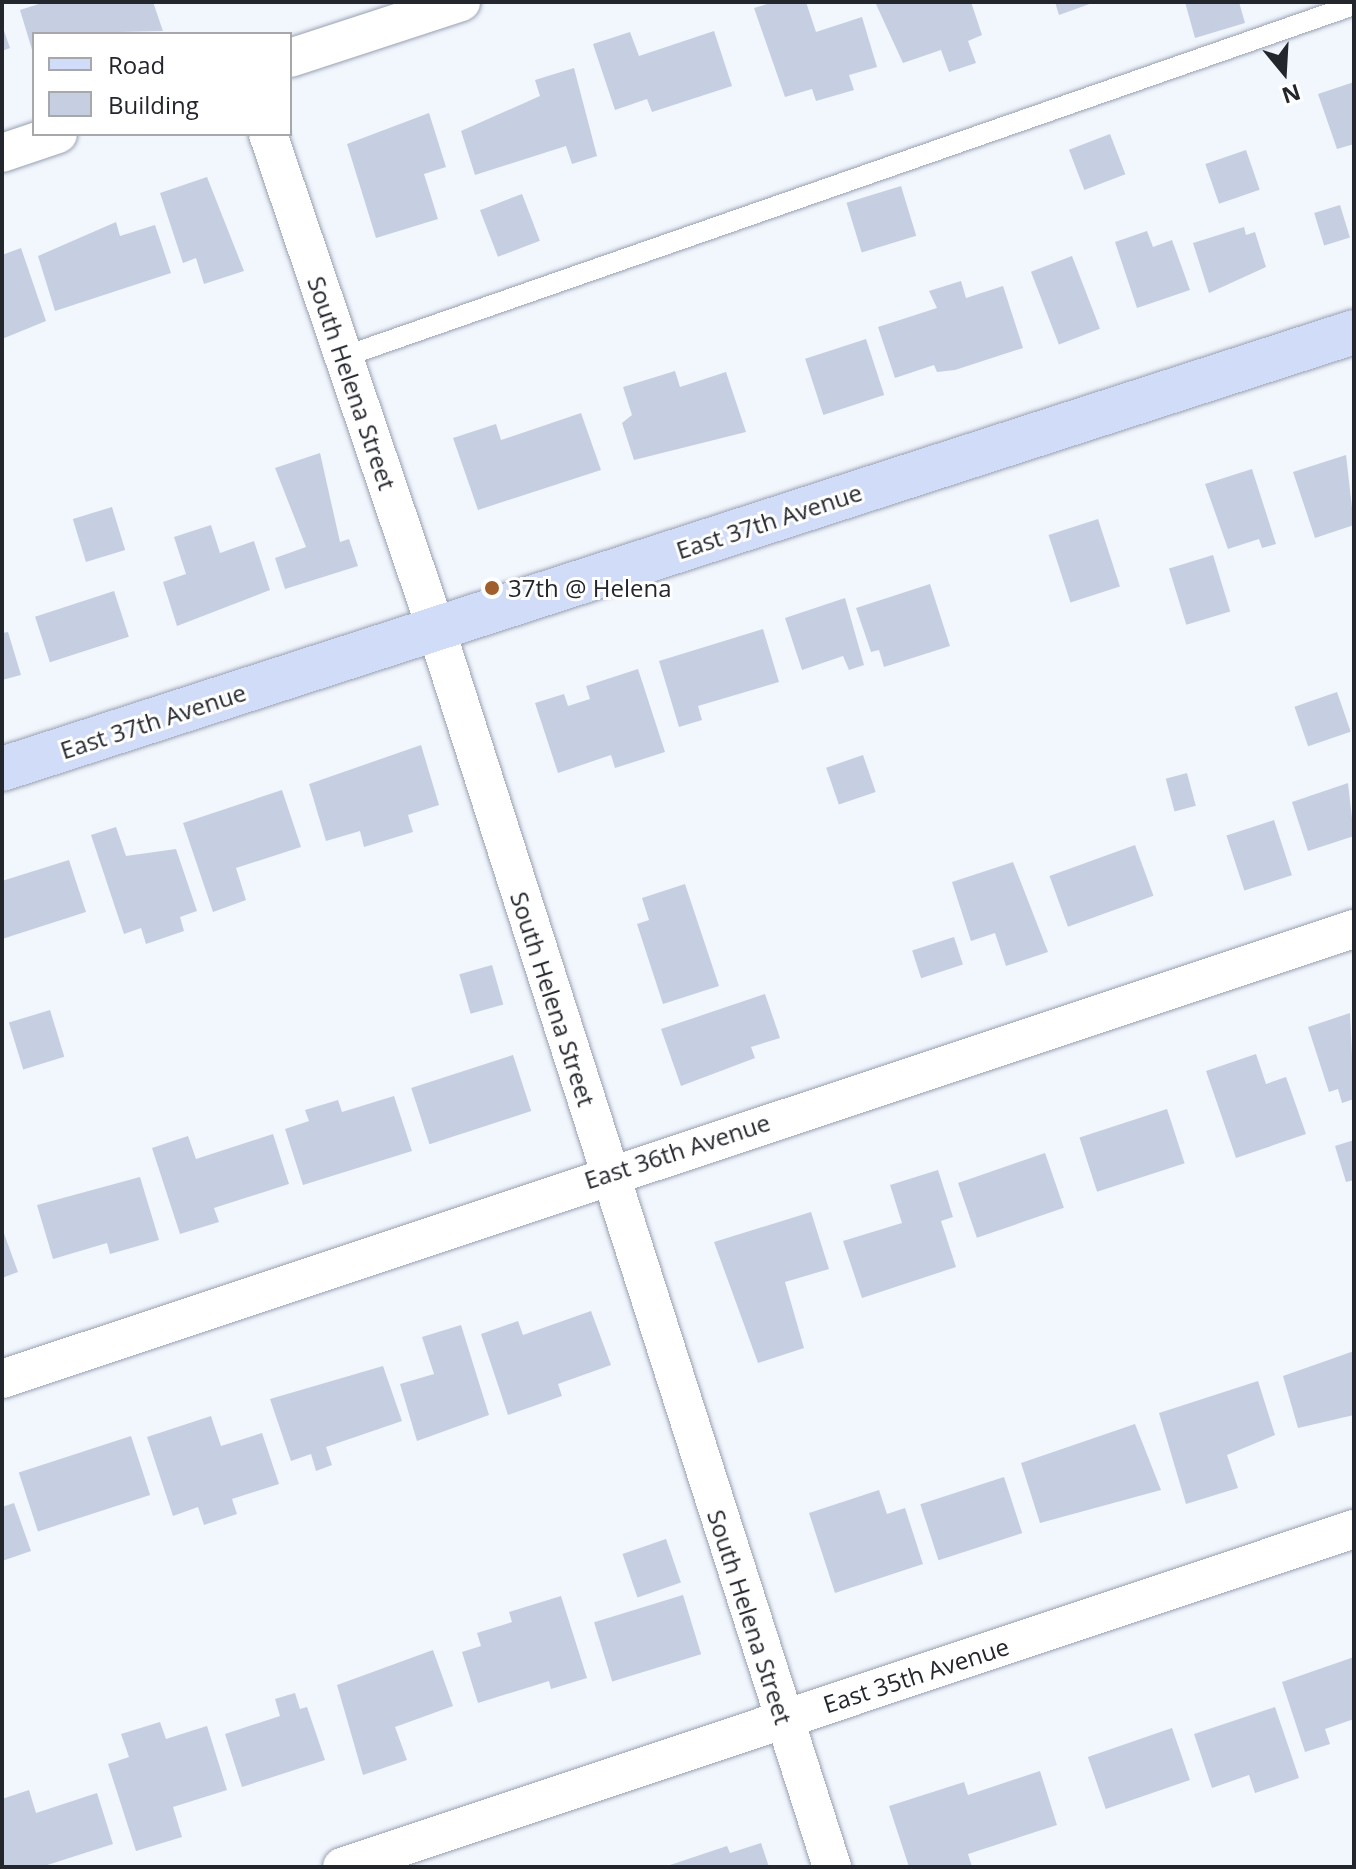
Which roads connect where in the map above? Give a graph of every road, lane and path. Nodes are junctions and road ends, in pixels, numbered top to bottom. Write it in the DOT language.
graph roads {
  1 [pos="461,2"];
  2 [pos="1354,5"];
  3 [pos="292,57"];
  4 [pos="52,136"];
  5 [pos="269,136"];
  6 [pos="2,153"];
  7 [pos="1354,332"];
  8 [pos="343,357"];
  9 [pos="436,629"];
  10 [pos="2,769"];
  11 [pos="1354,929"];
  12 [pos="608,1173"];
  13 [pos="2,1379"];
  14 [pos="1354,1529"];
  15 [pos="783,1719"];
  16 [pos="342,1867"];
  17 [pos="832,1867"];
  1 -- 3 [label="street"];
  2 -- 8 [label="lane"];
  4 -- 6 [label="street"];
  5 -- 8 [label="street, South Helena Street"];
  7 -- 9 [label="street, East 37th Avenue"];
  8 -- 9 [label="street, South Helena Street"];
  9 -- 10 [label="street, East 37th Avenue"];
  9 -- 12 [label="street, South Helena Street"];
  11 -- 12 [label="street, East 36th Avenue"];
  12 -- 13 [label="street, East 36th Avenue"];
  12 -- 15 [label="street, South Helena Street"];
  14 -- 15 [label="street, East 35th Avenue"];
  15 -- 16 [label="street, East 35th Avenue"];
  15 -- 17 [label="street, South Helena Street"];
}
